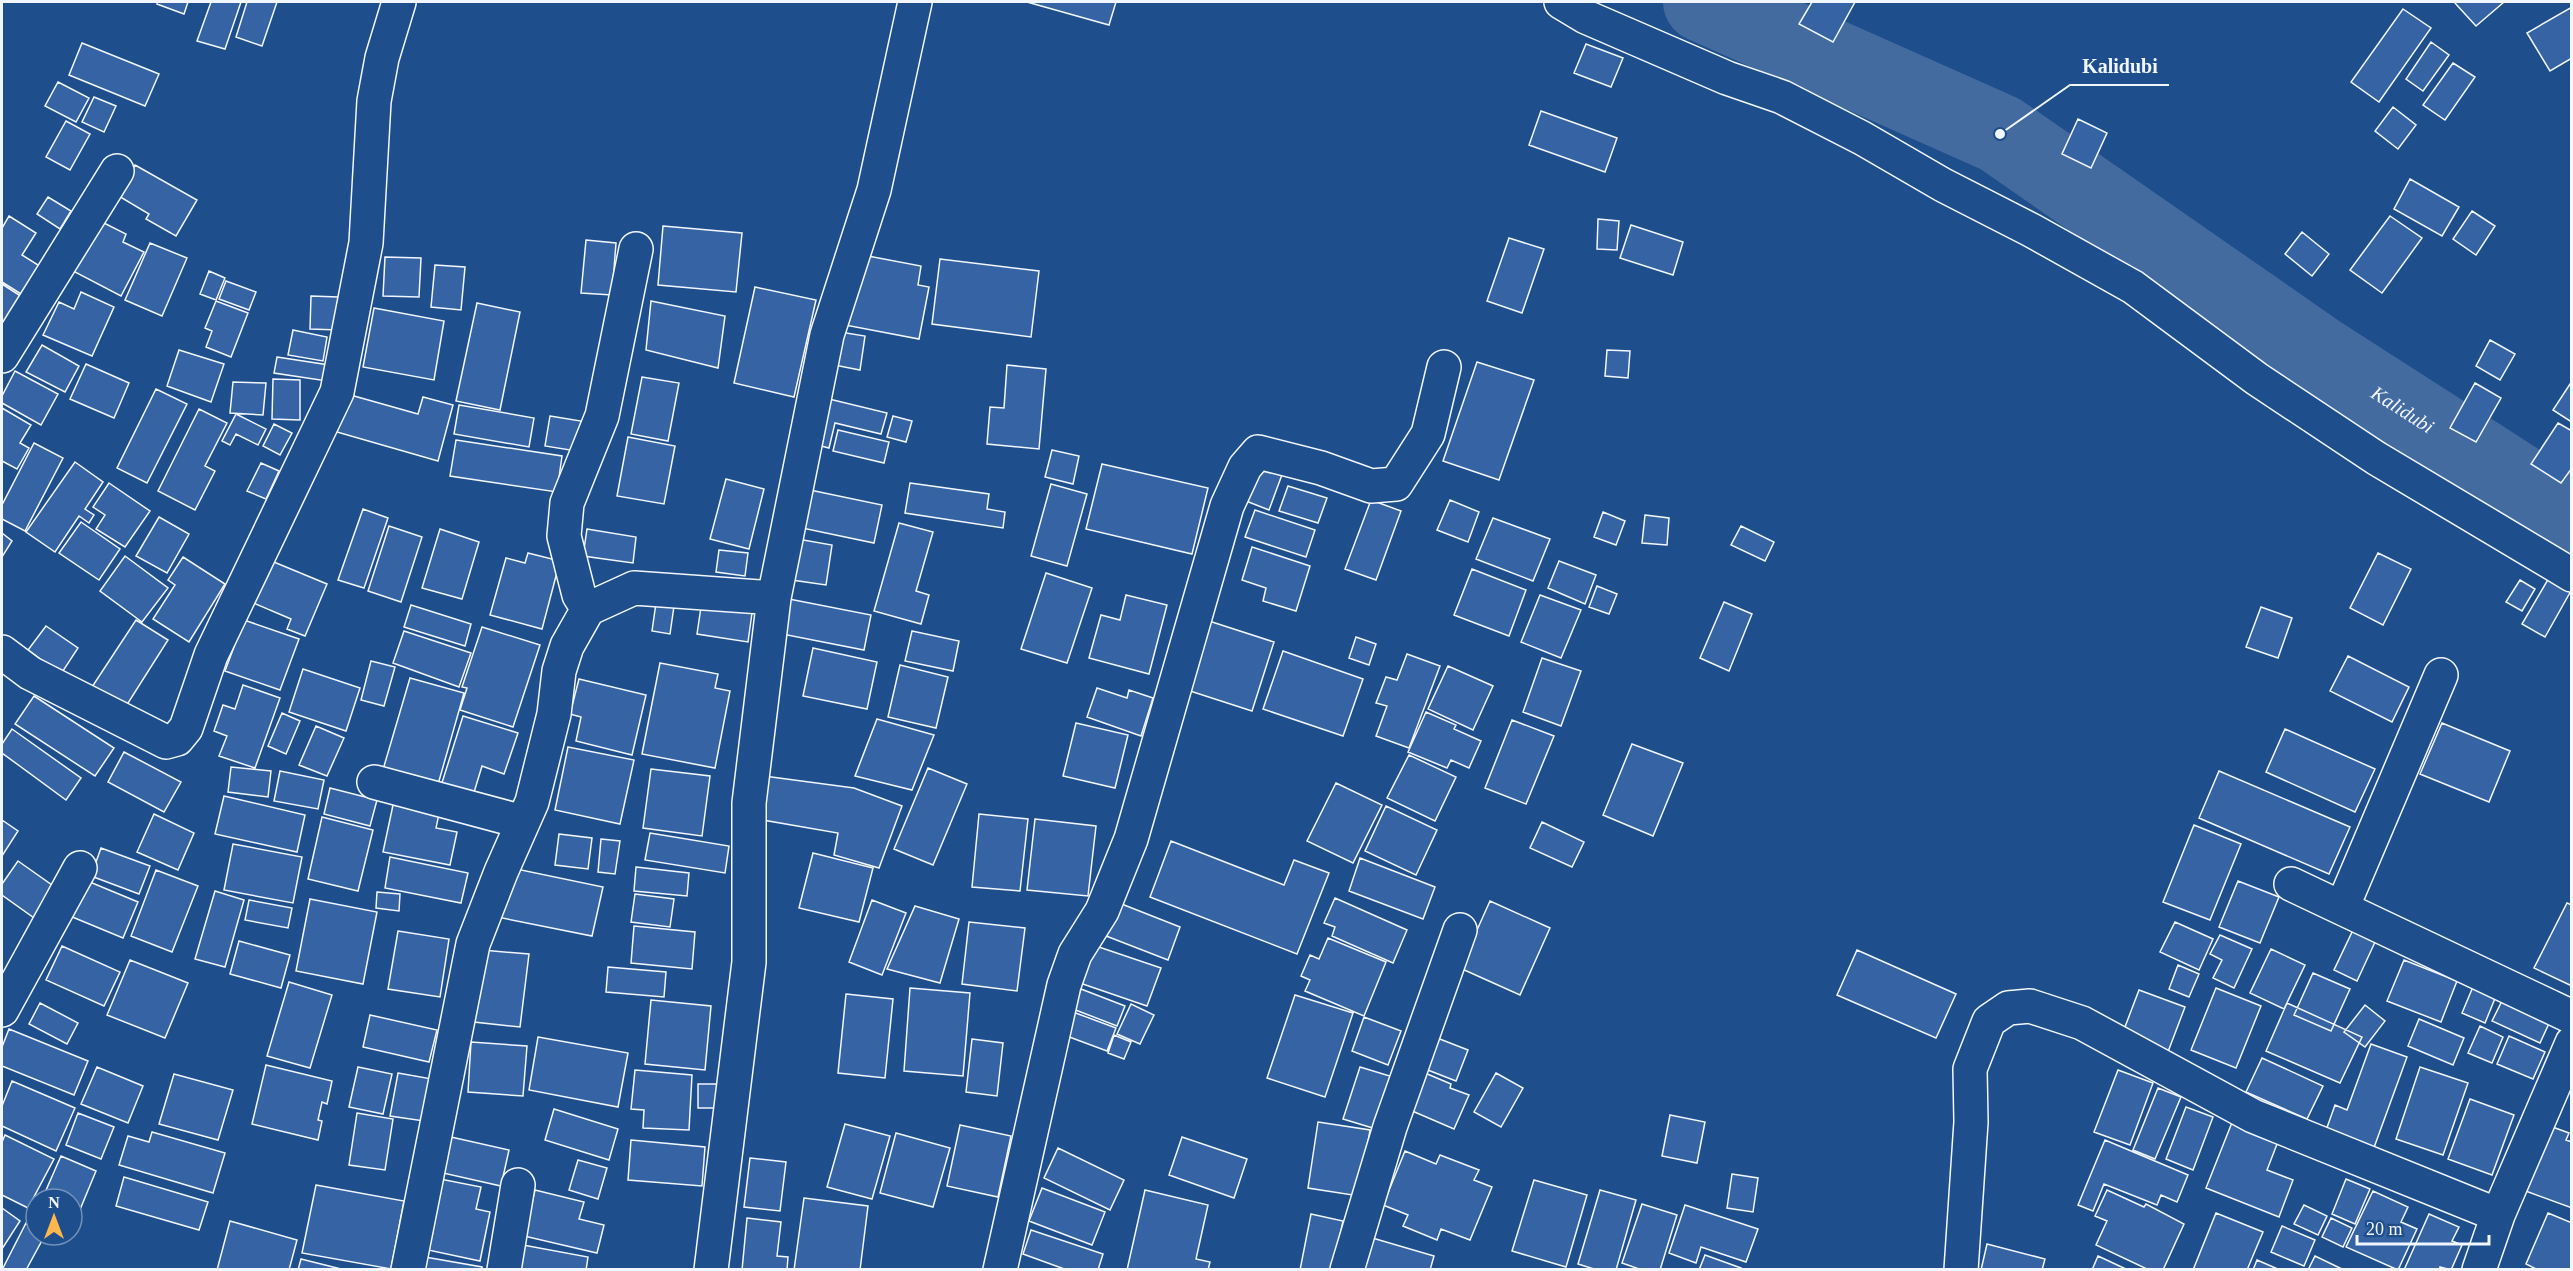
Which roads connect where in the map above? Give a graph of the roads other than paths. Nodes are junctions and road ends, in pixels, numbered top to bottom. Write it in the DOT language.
graph roads {
  1 [pos="399,2"];
  2 [pos="915,2"];
  3 [pos="1561,2"];
  4 [pos="117,171"];
  5 [pos="636,249"];
  6 [pos="2,356"];
  7 [pos="1444,367"];
  8 [pos="2571,575"];
  9 [pos="774,598"];
  10 [pos="588,609"];
  11 [pos="2,652"];
  12 [pos="2441,675"];
  13 [pos="374,782"];
  14 [pos="523,822"];
  15 [pos="80,868"];
  16 [pos="2290,884"];
  17 [pos="2342,909"];
  18 [pos="1460,930"];
  19 [pos="2,1010"];
  20 [pos="2571,1017"];
  21 [pos="2571,1043"];
  22 [pos="518,1185"];
  23 [pos="2498,1215"];
  24 [pos="408,1269"];
  25 [pos="504,1269"];
  26 [pos="711,1269"];
  27 [pos="1000,1269"];
  28 [pos="1347,1269"];
  29 [pos="1961,1269"];
  30 [pos="2479,1269"];
  1 -- 11 [label="street"];
  2 -- 9 [label="street"];
  3 -- 8 [label="street"];
  4 -- 6 [label="street"];
  5 -- 10 [label="street"];
  7 -- 27 [label="street"];
  9 -- 10 [label="street"];
  9 -- 26 [label="street"];
  10 -- 14 [label="street"];
  12 -- 17 [label="street"];
  13 -- 14 [label="street"];
  14 -- 24 [label="street"];
  15 -- 19 [label="street"];
  16 -- 17 [label="street"];
  17 -- 20 [label="street"];
  18 -- 28 [label="street"];
  21 -- 23 [label="street"];
  22 -- 25 [label="street"];
  23 -- 29 [label="street"];
  23 -- 30 [label="street"];
}
